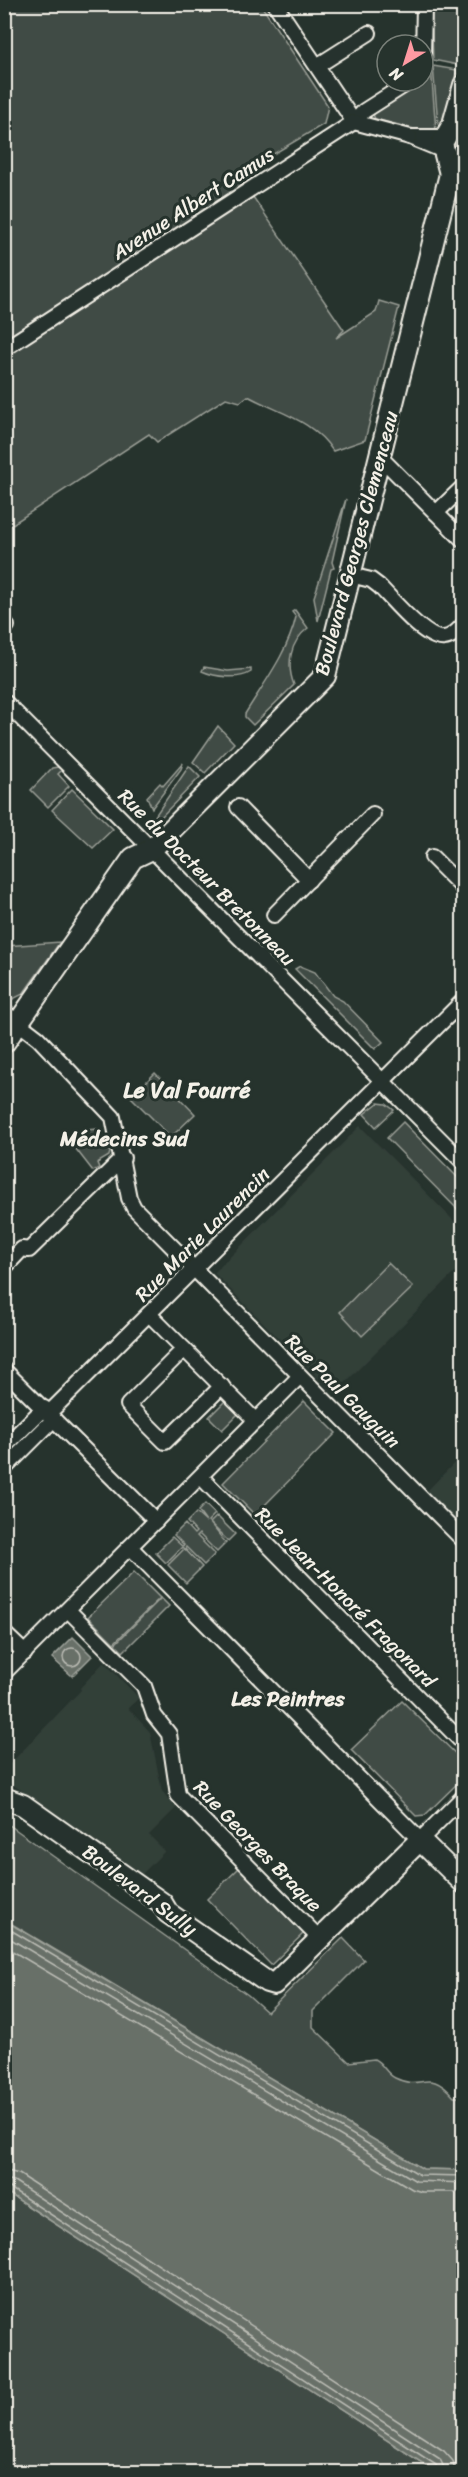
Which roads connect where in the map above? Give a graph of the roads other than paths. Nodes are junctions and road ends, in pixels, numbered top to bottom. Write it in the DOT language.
graph roads {
  1 [pos="275,4"];
  2 [pos="424,4"];
  3 [pos="369,33"];
  4 [pos="423,33"];
  5 [pos="317,66"];
  6 [pos="464,85"];
  7 [pos="392,93"];
  8 [pos="354,122"];
  9 [pos="453,146"];
  10 [pos="4,349"];
  11 [pos="380,457"];
  12 [pos="464,486"];
  13 [pos="436,513"];
  14 [pos="464,541"];
  15 [pos="350,574"];
  16 [pos="464,624"];
  17 [pos="4,701"];
  18 [pos="238,807"];
  19 [pos="373,814"];
  20 [pos="152,849"];
  21 [pos="432,857"];
  22 [pos="309,880"];
  23 [pos="464,889"];
  24 [pos="274,915"];
  25 [pos="464,1000"];
  26 [pos="16,1022"];
  27 [pos="4,1043"];
  28 [pos="4,1061"];
  29 [pos="382,1081"];
  30 [pos="123,1158"];
  31 [pos="464,1163"];
  32 [pos="4,1268"];
  33 [pos="194,1268"];
  34 [pos="149,1314"];
  35 [pos="184,1349"];
  36 [pos="4,1370"];
  37 [pos="300,1376"];
  38 [pos="222,1386"];
  39 [pos="49,1414"];
  40 [pos="256,1421"];
  41 [pos="4,1447"];
  42 [pos="4,1469"];
  43 [pos="201,1477"];
  44 [pos="156,1521"];
  45 [pos="464,1541"];
  46 [pos="130,1547"];
  47 [pos="68,1610"];
  48 [pos="4,1633"];
  49 [pos="25,1653"];
  50 [pos="6,1668"];
  51 [pos="464,1744"];
  52 [pos="464,1796"];
  53 [pos="4,1798"];
  54 [pos="420,1840"];
  55 [pos="464,1883"];
  56 [pos="320,1939"];
  1 -- 5 [label="street"];
  2 -- 4 [label="street"];
  3 -- 5 [label="street"];
  5 -- 8 [label="street"];
  6 -- 9 [label="main road, Boulevard Georges Clemenceau"];
  7 -- 8 [label="street, Avenue Albert Camus"];
  8 -- 9 [label="street"];
  8 -- 10 [label="street, Avenue Albert Camus"];
  9 -- 11 [label="main road, Boulevard Georges Clemenceau"];
  11 -- 13 [label="street"];
  11 -- 15 [label="main road, Boulevard Georges Clemenceau"];
  12 -- 13 [label="street"];
  13 -- 14 [label="street"];
  15 -- 16 [label="street"];
  15 -- 20 [label="main road, Boulevard Georges Clemenceau"];
  17 -- 20 [label="street, Rue du Docteur Bretonneau"];
  18 -- 22 [label="street"];
  19 -- 22 [label="street"];
  20 -- 26 [label="main road, Boulevard Georges Clemenceau"];
  20 -- 29 [label="street, Rue du Docteur Bretonneau"];
  21 -- 23 [label="street"];
  22 -- 24 [label="street"];
  25 -- 29 [label="street, Rue Marie Laurencin"];
  26 -- 27 [label="main road, Boulevard Georges Clemenceau"];
  26 -- 28 [label="main road, Boulevard Georges Clemenceau"];
  26 -- 30 [label="street, Rue Paul Gauguin"];
  29 -- 31 [label="street, Rue du Docteur Bretonneau"];
  29 -- 33 [label="street, Rue Marie Laurencin"];
  30 -- 32 [label="street"];
  30 -- 33 [label="street, Rue Paul Gauguin"];
  33 -- 34 [label="street, Rue Marie Laurencin"];
  33 -- 37 [label="street, Rue Paul Gauguin"];
  34 -- 35 [label="street"];
  34 -- 39 [label="street, Rue Marie Laurencin"];
  35 -- 38 [label="street"];
  35 -- 38 [label="street"];
  36 -- 39 [label="street"];
  37 -- 40 [label="street"];
  37 -- 45 [label="street, Rue Paul Gauguin"];
  38 -- 40 [label="street"];
  39 -- 41 [label="street"];
  39 -- 42 [label="street"];
  39 -- 44 [label="street"];
  40 -- 43 [label="street"];
  43 -- 44 [label="street"];
  43 -- 51 [label="street, Rue Jean-Honoré Fragonard"];
  44 -- 46 [label="street"];
  46 -- 47 [label="street"];
  46 -- 54 [label="street"];
  47 -- 49 [label="street"];
  47 -- 56 [label="street, Rue Georges Braque"];
  48 -- 49 [label="street"];
  49 -- 50 [label="street"];
  52 -- 54 [label="street"];
  53 -- 56 [label="main road, Boulevard Sully"];
  54 -- 55 [label="main road"];
  54 -- 56 [label="main road"];
}
